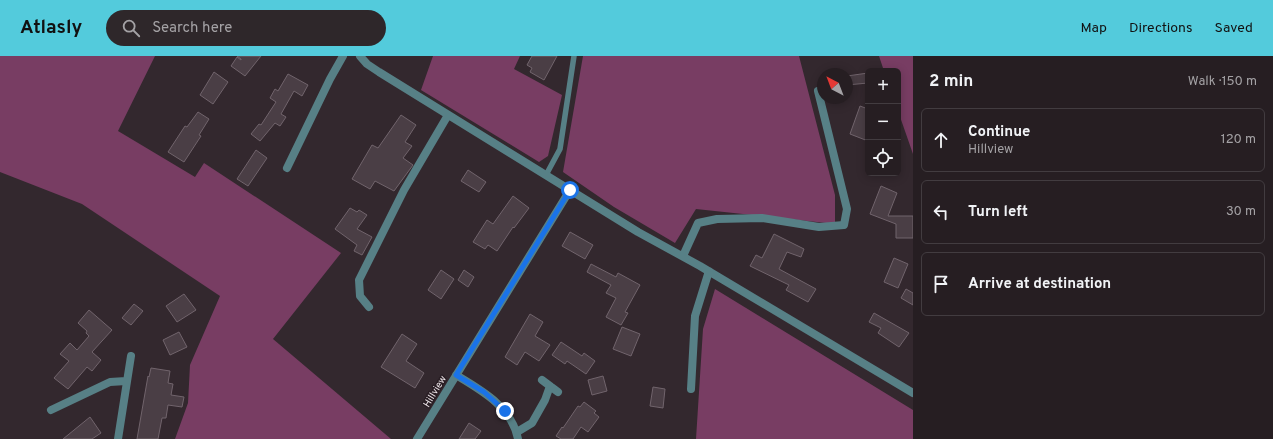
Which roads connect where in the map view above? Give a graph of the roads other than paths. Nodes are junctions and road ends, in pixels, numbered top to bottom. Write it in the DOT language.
graph roads {
  1 [pos="343,56"];
  2 [pos="360,56"];
  3 [pos="574,56"];
  4 [pos="821,104"];
  5 [pos="448,115"];
  6 [pos="287,168"];
  7 [pos="546,176"];
  8 [pos="570,190"];
  9 [pos="683,256"];
  10 [pos="709,272"];
  11 [pos="369,307"];
  12 [pos="131,356"];
  13 [pos="456,375"];
  14 [pos="542,380"];
  15 [pos="126,381"];
  16 [pos="550,386"];
  17 [pos="691,389"];
  18 [pos="558,392"];
  19 [pos="913,393"];
  20 [pos="51,410"];
  21 [pos="517,436"];
  22 [pos="118,439"];
  23 [pos="417,439"];
  1 -- 6 [label="street"];
  2 -- 5 [label="street"];
  3 -- 7 [label="lane"];
  4 -- 9 [label="street"];
  5 -- 7 [label="street"];
  5 -- 11 [label="street"];
  7 -- 8 [label="street"];
  8 -- 9 [label="street"];
  8 -- 13 [label="street, Hillview"];
  9 -- 10 [label="street"];
  10 -- 17 [label="street"];
  10 -- 19 [label="street"];
  12 -- 15 [label="street"];
  13 -- 21 [label="street"];
  13 -- 23 [label="street, Hillview"];
  14 -- 16 [label="street"];
  15 -- 20 [label="street"];
  15 -- 22 [label="street"];
  16 -- 18 [label="street"];
  16 -- 21 [label="street"];
}
